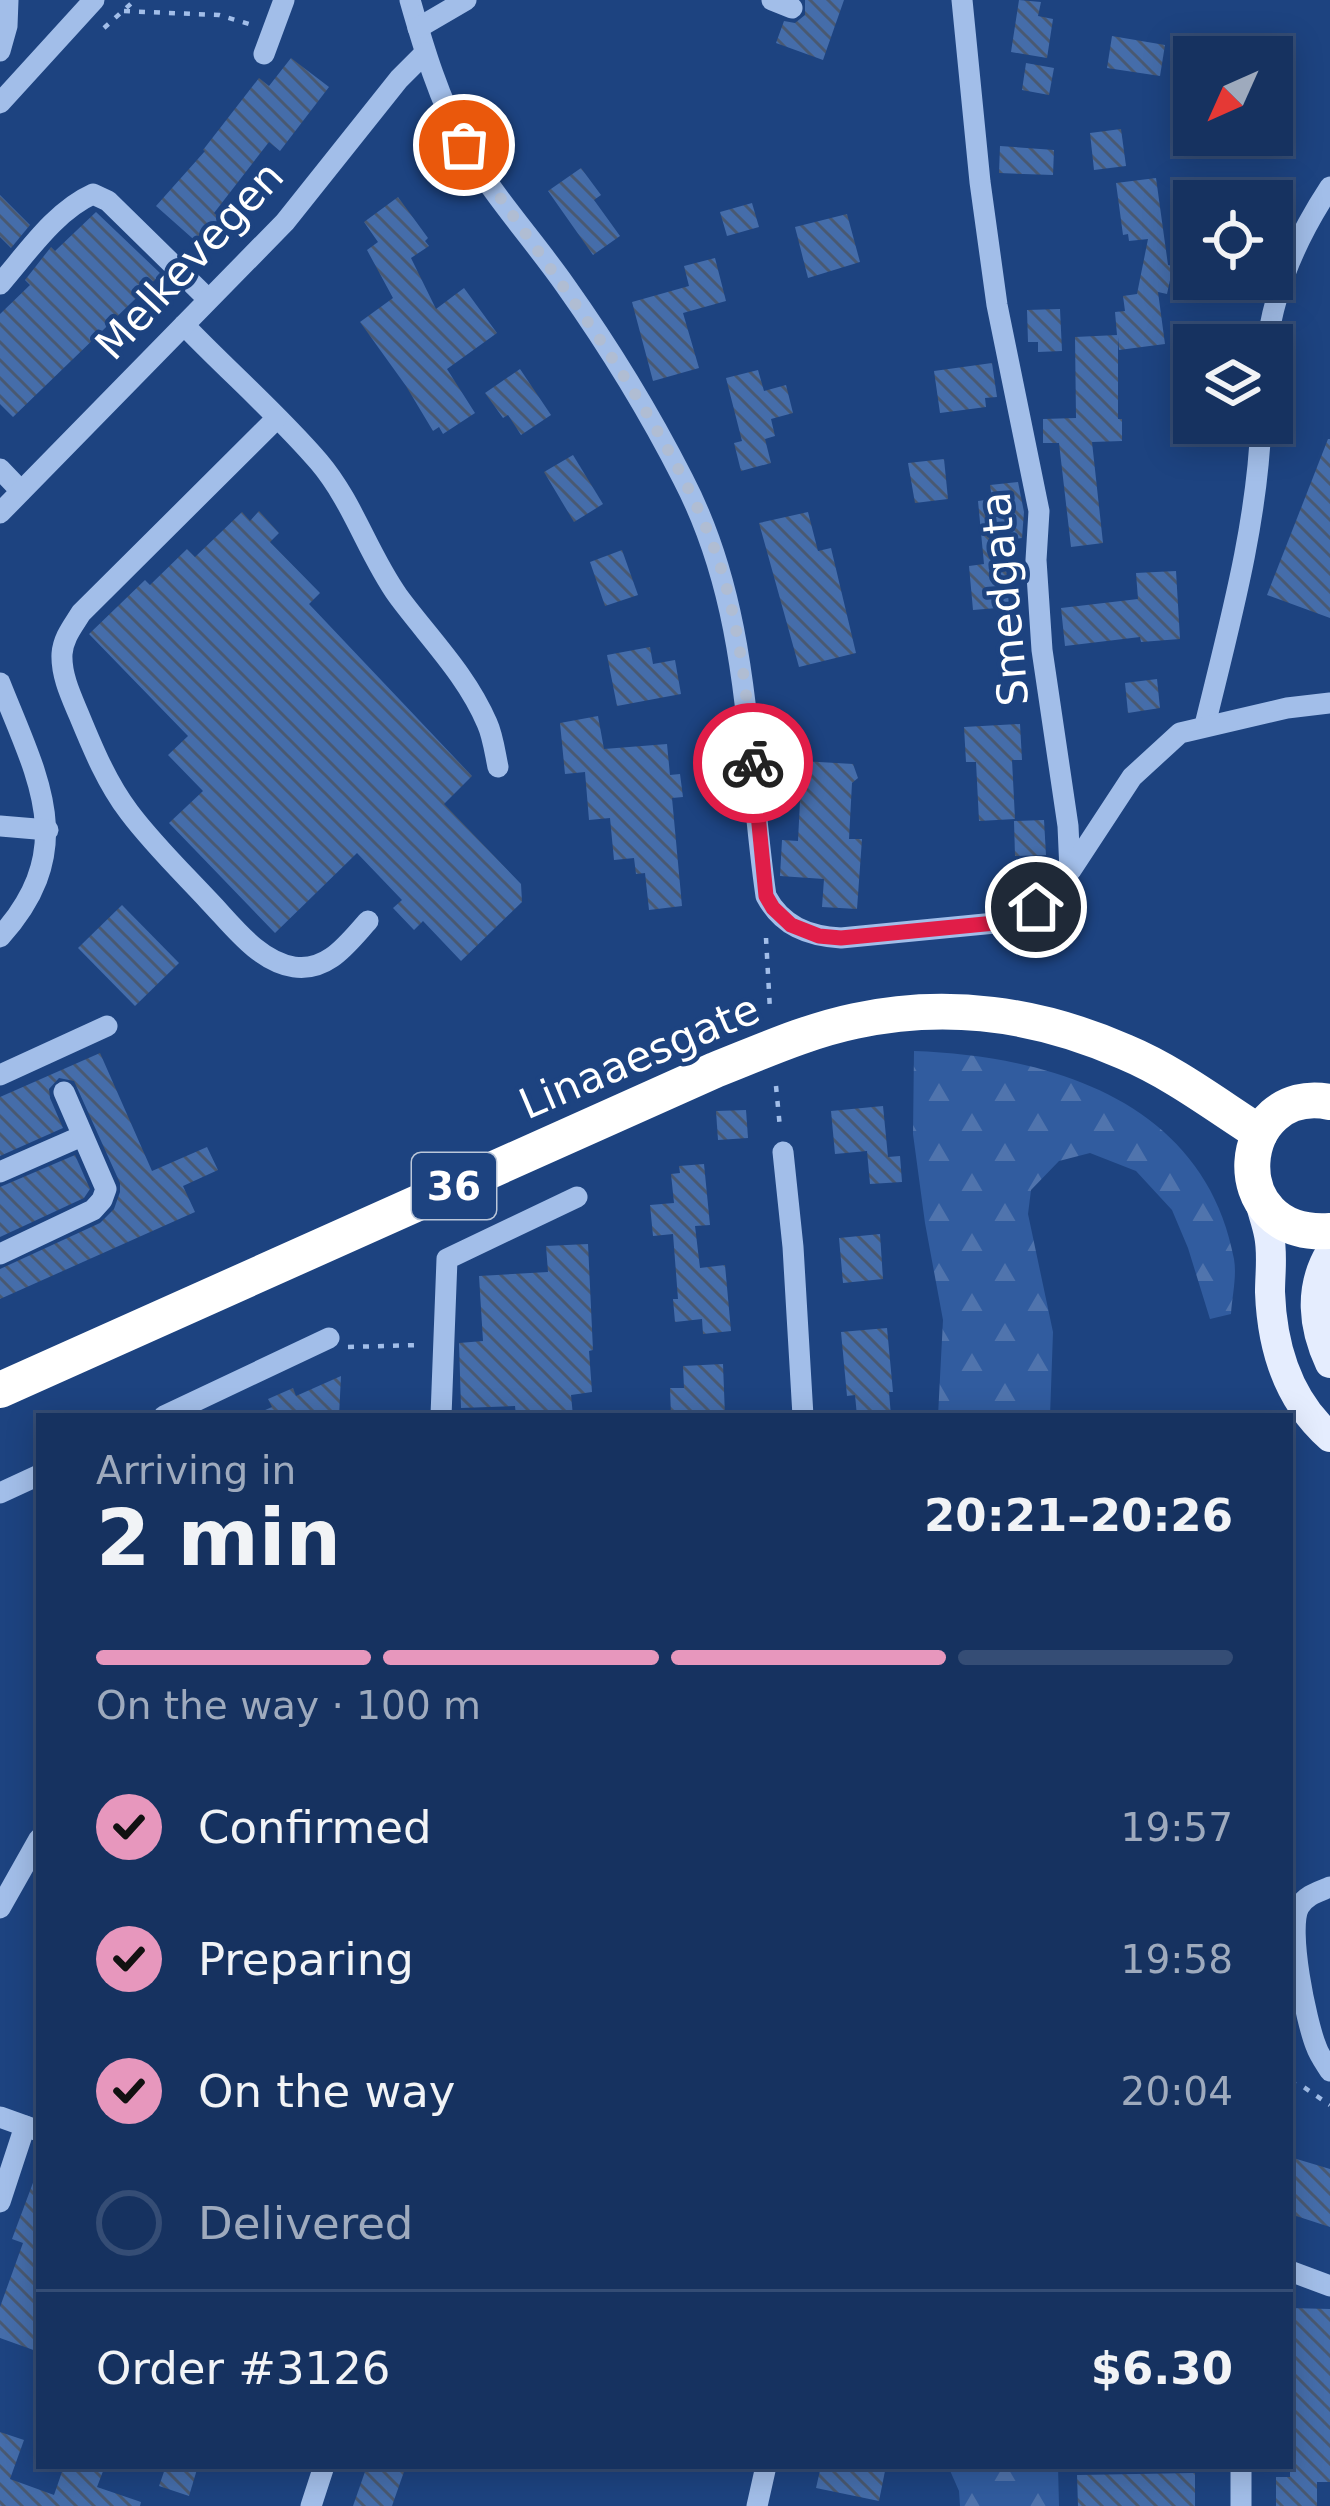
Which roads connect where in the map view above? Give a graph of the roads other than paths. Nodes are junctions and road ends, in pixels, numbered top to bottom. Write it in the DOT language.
graph roads {
  1 [pos="8,0"];
  2 [pos="94,0"];
  3 [pos="284,0"];
  4 [pos="410,0"];
  5 [pos="466,0"];
  6 [pos="962,0"];
  7 [pos="418,28"];
  8 [pos="0,52"];
  9 [pos="425,53"];
  10 [pos="264,54"];
  11 [pos="0,103"];
  12 [pos="1330,187"];
  13 [pos="0,284"];
  14 [pos="208,299"];
  15 [pos="1269,324"];
  16 [pos="184,325"];
  17 [pos="276,419"];
  18 [pos="1259,444"];
  19 [pos="0,470"];
  20 [pos="21,490"];
  21 [pos="0,513"];
  22 [pos="0,683"];
  23 [pos="1330,703"];
  24 [pos="1205,725"];
  25 [pos="498,767"];
  26 [pos="0,826"];
  27 [pos="48,830"];
  28 [pos="1070,871"];
  29 [pos="368,921"];
  30 [pos="0,937"];
  31 [pos="107,1026"];
  32 [pos="0,1075"];
  33 [pos="64,1092"];
  34 [pos="1330,1102"];
  35 [pos="1260,1133"];
  36 [pos="82,1136"];
  37 [pos="783,1152"];
  38 [pos="0,1172"];
  39 [pos="577,1197"];
  40 [pos="1259,1198"];
  41 [pos="1330,1231"];
  42 [pos="1330,1253"];
  43 [pos="0,1254"];
  44 [pos="329,1338"];
  45 [pos="1330,1363"];
  46 [pos="0,1390"];
  47 [pos="170,1413"];
  48 [pos="441,1413"];
  49 [pos="803,1413"];
  50 [pos="1330,1437"];
  51 [pos="36,1476"];
  52 [pos="0,1493"];
  53 [pos="36,1844"];
  54 [pos="1330,1886"];
  55 [pos="0,1908"];
  56 [pos="1330,2071"];
  57 [pos="0,2117"];
  58 [pos="32,2129"];
  59 [pos="0,2202"];
  60 [pos="1293,2273"];
  61 [pos="1330,2287"];
  62 [pos="323,2469"];
  63 [pos="765,2469"];
  64 [pos="1240,2469"];
  65 [pos="311,2506"];
  66 [pos="757,2506"];
  67 [pos="1241,2506"];
  1 -- 8 [label="street"];
  2 -- 11 [label="street"];
  3 -- 10 [label="street"];
  4 -- 7 [label="street"];
  5 -- 7 [label="street"];
  6 -- 28 [label="street, Smedgata"];
  7 -- 9 [label="street"];
  9 -- 14 [label="street, Melkevegen"];
  9 -- 28 [label="street"];
  12 -- 15 [label="street"];
  13 -- 14 [label="street"];
  14 -- 16 [label="street, Melkevegen"];
  16 -- 17 [label="street"];
  16 -- 20 [label="street, Melkevegen"];
  17 -- 25 [label="street"];
  17 -- 29 [label="street"];
  18 -- 24 [label="street"];
  19 -- 20 [label="street"];
  20 -- 21 [label="street, Melkevegen"];
  22 -- 27 [label="street"];
  23 -- 24 [label="street"];
  24 -- 28 [label="street"];
  26 -- 27 [label="street"];
  27 -- 30 [label="street"];
  31 -- 32 [label="street"];
  33 -- 36 [label="street"];
  34 -- 35 [label="highway"];
  35 -- 40 [label="highway"];
  35 -- 46 [label="highway, Linaaesgate / 36"];
  36 -- 38 [label="street"];
  36 -- 43 [label="street"];
  37 -- 49 [label="street"];
  39 -- 48 [label="street"];
  40 -- 41 [label="highway"];
  40 -- 50 [label="main road"];
  42 -- 45 [label="main road"];
  44 -- 47 [label="street"];
  51 -- 52 [label="street"];
  53 -- 55 [label="street"];
  54 -- 56 [label="street"];
  57 -- 58 [label="street"];
  58 -- 59 [label="street"];
  60 -- 61 [label="street"];
  62 -- 65 [label="street"];
  63 -- 66 [label="street"];
  64 -- 67 [label="street"];
}
